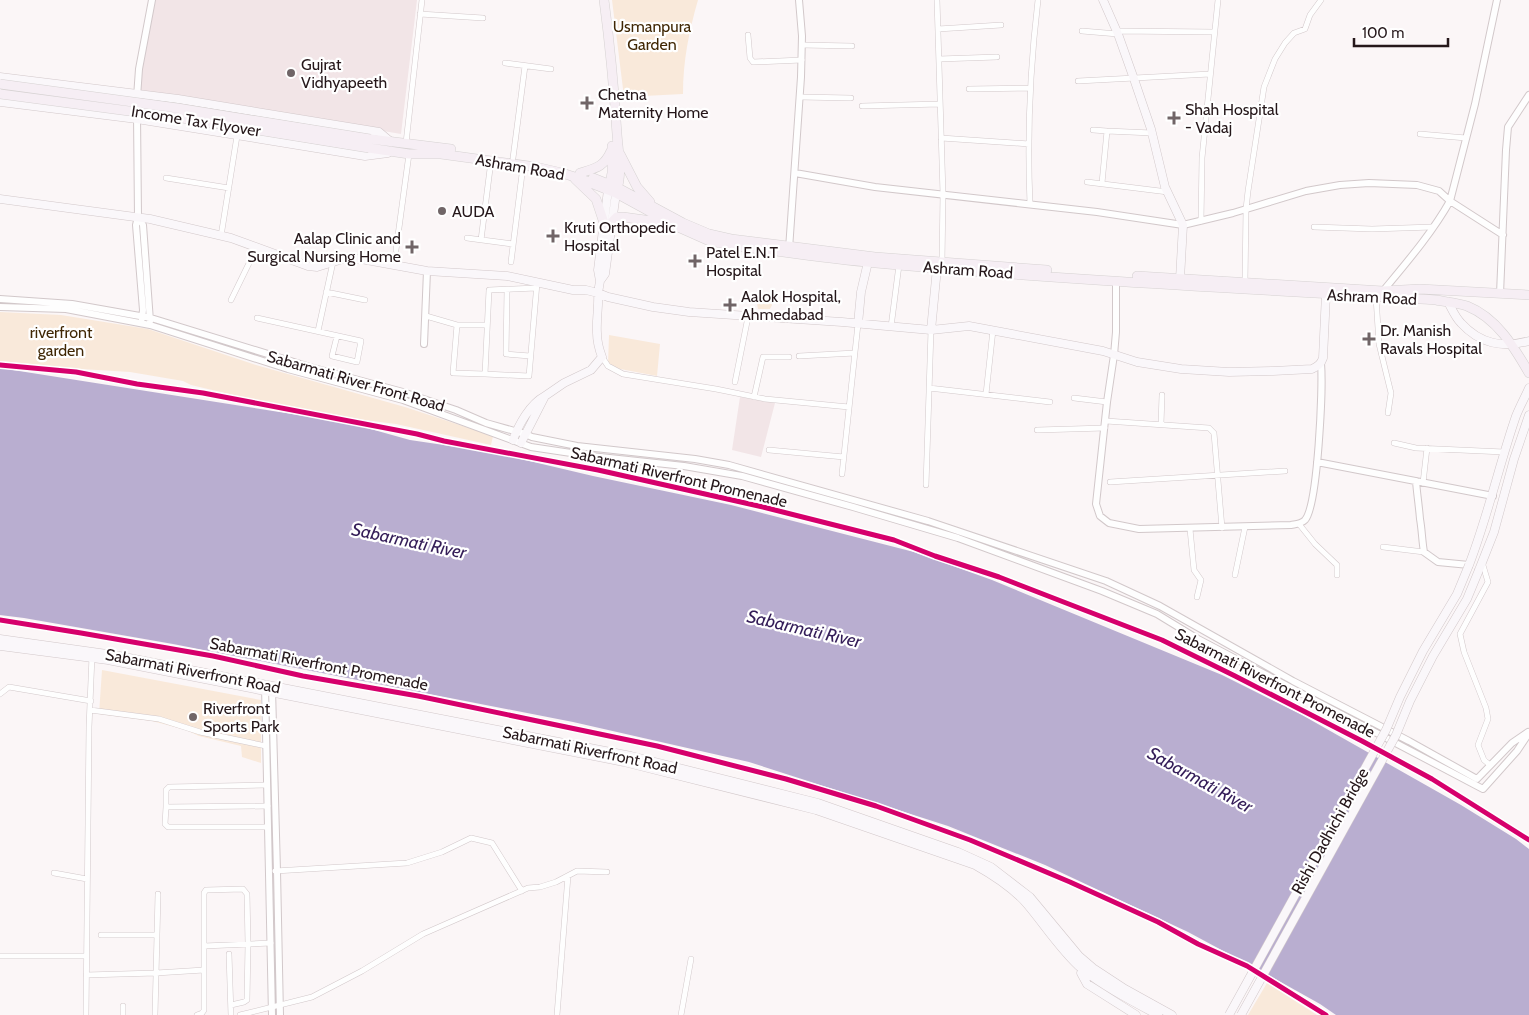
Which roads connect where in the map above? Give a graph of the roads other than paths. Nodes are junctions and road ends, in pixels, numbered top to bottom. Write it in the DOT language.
graph roads {
  1 [pos="152,0"];
  2 [pos="422,0"];
  3 [pos="599,0"];
  4 [pos="604,0"];
  5 [pos="799,0"];
  6 [pos="937,0"];
  7 [pos="1038,0"];
  8 [pos="1103,0"];
  9 [pos="1218,0"];
  10 [pos="1321,0"];
  11 [pos="1497,0"];
  12 [pos="420,14"];
  13 [pos="483,18"];
  14 [pos="1001,25"];
  15 [pos="938,29"];
  16 [pos="1082,31"];
  17 [pos="1214,32"];
  18 [pos="1118,33"];
  19 [pos="748,35"];
  20 [pos="802,46"];
  21 [pos="852,46"];
  22 [pos="997,57"];
  23 [pos="939,59"];
  24 [pos="802,60"];
  25 [pos="505,63"];
  26 [pos="525,66"];
  27 [pos="551,69"];
  28 [pos="1210,74"];
  29 [pos="0,78"];
  30 [pos="1134,79"];
  31 [pos="1078,81"];
  32 [pos="0,84"];
  33 [pos="1030,88"];
  34 [pos="969,89"];
  35 [pos="0,94"];
  36 [pos="137,94"];
  37 [pos="1529,95"];
  38 [pos="800,96"];
  39 [pos="851,98"];
  40 [pos="0,102"];
  41 [pos="940,104"];
  42 [pos="862,106"];
  43 [pos="137,119"];
  44 [pos="1093,130"];
  45 [pos="1107,131"];
  46 [pos="1152,133"];
  47 [pos="1420,134"];
  48 [pos="238,136"];
  49 [pos="941,138"];
  50 [pos="1466,138"];
  51 [pos="406,143"];
  52 [pos="370,144"];
  53 [pos="1029,144"];
  54 [pos="392,147"];
  55 [pos="615,149"];
  56 [pos="409,154"];
  57 [pos="513,158"];
  58 [pos="491,161"];
  59 [pos="523,166"];
  60 [pos="795,173"];
  61 [pos="576,175"];
  62 [pos="166,178"];
  63 [pos="1086,182"];
  64 [pos="1102,183"];
  65 [pos="228,188"];
  66 [pos="613,189"];
  67 [pos="1168,192"];
  68 [pos="943,194"];
  69 [pos="0,199"];
  70 [pos="1450,201"];
  71 [pos="1030,204"];
  72 [pos="653,206"];
  73 [pos="1246,209"];
  74 [pos="138,217"];
  75 [pos="1201,220"];
  76 [pos="608,222"];
  77 [pos="674,224"];
  78 [pos="1184,225"];
  79 [pos="1314,227"];
  80 [pos="1433,227"];
  81 [pos="1503,235"];
  82 [pos="221,236"];
  83 [pos="466,238"];
  84 [pos="481,240"];
  85 [pos="514,244"];
  86 [pos="257,247"];
  87 [pos="789,249"];
  88 [pos="396,250"];
  89 [pos="333,262"];
  90 [pos="511,262"];
  91 [pos="868,262"];
  92 [pos="899,265"];
  93 [pos="940,265"];
  94 [pos="427,271"];
  95 [pos="1180,279"];
  96 [pos="1116,281"];
  97 [pos="1245,283"];
  98 [pos="536,285"];
  99 [pos="507,290"];
  100 [pos="326,292"];
  101 [pos="598,293"];
  102 [pos="1326,294"];
  103 [pos="1379,294"];
  104 [pos="1500,294"];
  105 [pos="1529,295"];
  106 [pos="0,299"];
  107 [pos="232,300"];
  108 [pos="366,300"];
  109 [pos="1448,302"];
  110 [pos="0,307"];
  111 [pos="426,316"];
  112 [pos="748,317"];
  113 [pos="257,318"];
  114 [pos="142,320"];
  115 [pos="150,322"];
  116 [pos="858,324"];
  117 [pos="457,325"];
  118 [pos="487,325"];
  119 [pos="891,327"];
  120 [pos="931,330"];
  121 [pos="993,330"];
  122 [pos="318,331"];
  123 [pos="337,336"];
  124 [pos="1529,341"];
  125 [pos="424,344"];
  126 [pos="1512,345"];
  127 [pos="855,354"];
  128 [pos="1114,355"];
  129 [pos="530,356"];
  130 [pos="799,356"];
  131 [pos="789,357"];
  132 [pos="602,358"];
  133 [pos="1321,364"];
  134 [pos="1529,373"];
  135 [pos="485,374"];
  136 [pos="734,382"];
  137 [pos="929,388"];
  138 [pos="1529,388"];
  139 [pos="986,394"];
  140 [pos="1162,395"];
  141 [pos="545,396"];
  142 [pos="754,396"];
  143 [pos="1074,398"];
  144 [pos="1050,402"];
  145 [pos="1107,402"];
  146 [pos="849,407"];
  147 [pos="1388,413"];
  148 [pos="1529,415"];
  149 [pos="1106,424"];
  150 [pos="1161,424"];
  151 [pos="1037,430"];
  152 [pos="525,434"];
  153 [pos="514,436"];
  154 [pos="521,443"];
  155 [pos="1394,443"];
  156 [pos="1427,448"];
  157 [pos="769,450"];
  158 [pos="1504,452"];
  159 [pos="844,457"];
  160 [pos="1318,462"];
  161 [pos="1285,471"];
  162 [pos="842,474"];
  163 [pos="1218,476"];
  164 [pos="1110,482"];
  165 [pos="1419,482"];
  166 [pos="926,485"];
  167 [pos="1493,496"];
  168 [pos="919,518"];
  169 [pos="1299,524"];
  170 [pos="917,526"];
  171 [pos="1245,527"];
  172 [pos="1222,528"];
  173 [pos="1190,529"];
  174 [pos="1383,547"];
  175 [pos="1424,552"];
  176 [pos="1482,562"];
  177 [pos="1469,566"];
  178 [pos="1235,575"];
  179 [pos="1337,576"];
  180 [pos="1197,597"];
  181 [pos="0,639"];
  182 [pos="0,646"];
  183 [pos="92,655"];
  184 [pos="268,688"];
  185 [pos="0,694"];
  186 [pos="91,700"];
  187 [pos="90,710"];
  188 [pos="1529,732"];
  189 [pos="266,746"];
  190 [pos="1490,765"];
  191 [pos="267,785"];
  192 [pos="268,806"];
  193 [pos="166,807"];
  194 [pos="268,827"];
  195 [pos="277,871"];
  196 [pos="270,872"];
  197 [pos="607,872"];
  198 [pos="54,873"];
  199 [pos="568,876"];
  200 [pos="88,879"];
  201 [pos="522,891"];
  202 [pos="158,894"];
  203 [pos="101,935"];
  204 [pos="157,935"];
  205 [pos="271,943"];
  206 [pos="248,944"];
  207 [pos="204,946"];
  208 [pos="229,954"];
  209 [pos="0,956"];
  210 [pos="86,956"];
  211 [pos="691,959"];
  212 [pos="1084,965"];
  213 [pos="204,970"];
  214 [pos="156,974"];
  215 [pos="86,975"];
  216 [pos="1123,992"];
  217 [pos="231,1005"];
  218 [pos="280,1005"];
  219 [pos="123,1006"];
  220 [pos="272,1007"];
  221 [pos="86,1015"];
  222 [pos="123,1015"];
  223 [pos="155,1015"];
  224 [pos="197,1015"];
  225 [pos="231,1015"];
  226 [pos="240,1015"];
  227 [pos="272,1015"];
  228 [pos="280,1015"];
  229 [pos="557,1015"];
  230 [pos="681,1015"];
  231 [pos="1136,1015"];
  232 [pos="1158,1015"];
  233 [pos="1172,1015"];
  234 [pos="1229,1015"];
  235 [pos="1241,1015"];
  1 -- 36 [label="street"];
  2 -- 12 [label="street"];
  3 -- 55 [label="main road"];
  4 -- 55 [label="main road"];
  5 -- 20 [label="street"];
  6 -- 15 [label="street"];
  7 -- 33 [label="street"];
  8 -- 18 [label="main road"];
  9 -- 17 [label="street"];
  10 -- 73 [label="street"];
  11 -- 50 [label="street"];
  12 -- 13 [label="street"];
  12 -- 51 [label="street"];
  14 -- 15 [label="street"];
  15 -- 23 [label="street"];
  16 -- 18 [label="street"];
  17 -- 18 [label="street"];
  17 -- 28 [label="street"];
  18 -- 30 [label="main road"];
  19 -- 24 [label="street"];
  20 -- 21 [label="street"];
  20 -- 24 [label="street"];
  22 -- 23 [label="street"];
  23 -- 41 [label="street"];
  24 -- 38 [label="street"];
  25 -- 26 [label="street"];
  26 -- 27 [label="street"];
  26 -- 57 [label="street"];
  28 -- 30 [label="street"];
  28 -- 75 [label="street"];
  29 -- 36 [label="main road"];
  30 -- 31 [label="street"];
  30 -- 46 [label="main road"];
  32 -- 52 [label="main road, Income Tax Flyover, bridge"];
  33 -- 34 [label="street"];
  33 -- 53 [label="street"];
  35 -- 52 [label="main road, Income Tax Flyover, bridge"];
  36 -- 43 [label="street"];
  36 -- 54 [label="main road"];
  37 -- 81 [label="street"];
  38 -- 39 [label="street"];
  38 -- 60 [label="street"];
  40 -- 43 [label="main road"];
  41 -- 42 [label="street"];
  41 -- 49 [label="street"];
  43 -- 48 [label="main road"];
  43 -- 74 [label="street"];
  44 -- 45 [label="street"];
  45 -- 46 [label="street"];
  45 -- 64 [label="street"];
  46 -- 67 [label="main road"];
  47 -- 50 [label="street"];
  48 -- 54 [label="main road"];
  48 -- 65 [label="street"];
  49 -- 53 [label="street"];
  49 -- 68 [label="street"];
  50 -- 70 [label="street"];
  51 -- 54 [label="main road, Ashram Road"];
  51 -- 57 [label="main road, Ashram Road"];
  52 -- 54 [label="main road, Income Tax Flyover"];
  53 -- 71 [label="street"];
  54 -- 56 [label="main road, Ashram Road"];
  55 -- 61 [label="main road"];
  55 -- 66 [label="main road"];
  55 -- 72 [label="main road"];
  56 -- 58 [label="main road, Ashram Road"];
  56 -- 88 [label="street"];
  57 -- 61 [label="main road, Ashram Road"];
  58 -- 59 [label="main road, Ashram Road"];
  58 -- 84 [label="street"];
  59 -- 61 [label="main road, Ashram Road"];
  59 -- 85 [label="street"];
  60 -- 68 [label="street"];
  60 -- 87 [label="street"];
  61 -- 66 [label="main road, Ashram Road"];
  61 -- 76 [label="main road"];
  62 -- 65 [label="street"];
  63 -- 64 [label="street"];
  64 -- 67 [label="street"];
  65 -- 82 [label="street"];
  66 -- 72 [label="main road, Ashram Road"];
  66 -- 76 [label="main road"];
  66 -- 77 [label="main road, Ashram Road"];
  67 -- 78 [label="main road"];
  68 -- 71 [label="street"];
  68 -- 93 [label="street"];
  69 -- 74 [label="main road"];
  70 -- 73 [label="street"];
  70 -- 80 [label="street"];
  70 -- 81 [label="street"];
  71 -- 78 [label="street"];
  72 -- 87 [label="main road, Ashram Road"];
  73 -- 75 [label="street"];
  73 -- 97 [label="street"];
  74 -- 82 [label="main road"];
  74 -- 114 [label="street"];
  74 -- 115 [label="street"];
  75 -- 78 [label="street"];
  76 -- 77 [label="main road"];
  76 -- 101 [label="main road"];
  77 -- 87 [label="main road, Ashram Road"];
  78 -- 95 [label="main road"];
  79 -- 80 [label="street"];
  80 -- 103 [label="street"];
  81 -- 104 [label="street"];
  82 -- 86 [label="main road"];
  83 -- 84 [label="street"];
  84 -- 85 [label="street"];
  85 -- 90 [label="street"];
  86 -- 89 [label="main road"];
  86 -- 107 [label="street"];
  87 -- 91 [label="main road, Ashram Road"];
  87 -- 93 [label="main road, Ashram Road"];
  89 -- 94 [label="main road"];
  89 -- 100 [label="street"];
  91 -- 92 [label="main road, Ashram Road"];
  91 -- 116 [label="main road"];
  92 -- 93 [label="main road, Ashram Road"];
  92 -- 119 [label="street"];
  93 -- 95 [label="main road, Ashram Road"];
  93 -- 96 [label="main road, Ashram Road"];
  93 -- 120 [label="main road"];
  94 -- 98 [label="main road"];
  94 -- 111 [label="street"];
  95 -- 97 [label="main road, Ashram Road"];
  96 -- 102 [label="main road, Ashram Road"];
  96 -- 128 [label="street"];
  97 -- 103 [label="main road, Ashram Road"];
  98 -- 99 [label="street"];
  98 -- 101 [label="main road"];
  98 -- 129 [label="street"];
  99 -- 118 [label="street"];
  99 -- 129 [label="street"];
  100 -- 108 [label="street"];
  100 -- 122 [label="street"];
  101 -- 112 [label="main road"];
  101 -- 132 [label="main road"];
  102 -- 103 [label="main road, Ashram Road"];
  102 -- 133 [label="main road"];
  103 -- 104 [label="main road, Ashram Road"];
  103 -- 109 [label="main road, Ashram Road"];
  103 -- 147 [label="street"];
  104 -- 105 [label="main road, Ashram Road"];
  106 -- 114 [label="street"];
  109 -- 126 [label="main road, Ashram Road"];
  109 -- 126 [label="main road"];
  110 -- 114 [label="street"];
  111 -- 117 [label="street"];
  111 -- 125 [label="street"];
  112 -- 116 [label="main road"];
  112 -- 136 [label="street"];
  113 -- 122 [label="street"];
  114 -- 115 [label="street"];
  115 -- 153 [label="street"];
  116 -- 119 [label="main road"];
  116 -- 127 [label="street"];
  117 -- 118 [label="street"];
  117 -- 135 [label="street"];
  118 -- 135 [label="street"];
  119 -- 120 [label="main road"];
  120 -- 121 [label="main road"];
  120 -- 137 [label="street"];
  121 -- 128 [label="main road"];
  121 -- 139 [label="street"];
  122 -- 123 [label="street"];
  123 -- 123 [label="street"];
  124 -- 126 [label="main road"];
  126 -- 134 [label="main road, Ashram Road"];
  127 -- 130 [label="street"];
  127 -- 146 [label="street"];
  128 -- 133 [label="main road"];
  128 -- 145 [label="street"];
  129 -- 135 [label="street"];
  131 -- 142 [label="street"];
  132 -- 141 [label="main road"];
  132 -- 142 [label="street"];
  133 -- 160 [label="street"];
  137 -- 139 [label="street"];
  137 -- 166 [label="street"];
  138 -- 158 [label="main road, Rishi Dadhichi Bridge"];
  139 -- 144 [label="street"];
  140 -- 150 [label="street"];
  141 -- 152 [label="main road"];
  141 -- 153 [label="main road"];
  142 -- 146 [label="street"];
  143 -- 145 [label="street"];
  145 -- 149 [label="street"];
  146 -- 159 [label="street"];
  148 -- 176 [label="main road, Rishi Dadhichi Bridge"];
  149 -- 150 [label="street"];
  149 -- 151 [label="street"];
  149 -- 173 [label="street"];
  150 -- 163 [label="street"];
  152 -- 153 [label="street"];
  152 -- 154 [label="main road"];
  152 -- 168 [label="street"];
  153 -- 154 [label="street"];
  154 -- 170 [label="street"];
  155 -- 156 [label="street"];
  156 -- 158 [label="street"];
  156 -- 165 [label="street"];
  157 -- 159 [label="street"];
  158 -- 167 [label="main road, Rishi Dadhichi Bridge"];
  159 -- 162 [label="street"];
  160 -- 165 [label="street"];
  160 -- 169 [label="street"];
  161 -- 163 [label="street"];
  163 -- 164 [label="street"];
  163 -- 172 [label="street"];
  165 -- 167 [label="street"];
  165 -- 175 [label="street"];
  167 -- 177 [label="main road, Rishi Dadhichi Bridge"];
  168 -- 170 [label="street"];
  168 -- 190 [label="street"];
  169 -- 171 [label="street"];
  169 -- 179 [label="street"];
  170 -- 188 [label="street"];
  171 -- 172 [label="street"];
  171 -- 178 [label="street"];
  172 -- 173 [label="street"];
  173 -- 180 [label="street"];
  174 -- 175 [label="street"];
  175 -- 177 [label="street"];
  176 -- 190 [label="street"];
  176 -- 235 [label="main road, Rishi Dadhichi Bridge, bridge"];
  177 -- 234 [label="main road, Rishi Dadhichi Bridge, bridge"];
  181 -- 183 [label="main road, Sabarmati Riverfront Road"];
  182 -- 183 [label="main road, Sabarmati Riverfront Road"];
  183 -- 184 [label="main road, Sabarmati Riverfront Road"];
  183 -- 186 [label="street"];
  184 -- 189 [label="street"];
  184 -- 195 [label="street"];
  184 -- 212 [label="main road, Sabarmati Riverfront Road"];
  185 -- 186 [label="street"];
  186 -- 187 [label="street"];
  187 -- 189 [label="street"];
  187 -- 200 [label="street"];
  188 -- 190 [label="street"];
  189 -- 191 [label="street"];
  191 -- 192 [label="street"];
  191 -- 193 [label="street"];
  192 -- 193 [label="street"];
  192 -- 194 [label="street"];
  193 -- 194 [label="street"];
  194 -- 196 [label="street"];
  195 -- 196 [label="street"];
  195 -- 201 [label="street"];
  195 -- 218 [label="street"];
  196 -- 205 [label="street"];
  197 -- 199 [label="street"];
  198 -- 200 [label="street"];
  199 -- 201 [label="street"];
  199 -- 229 [label="street"];
  200 -- 210 [label="street"];
  201 -- 218 [label="street"];
  202 -- 204 [label="street"];
  203 -- 204 [label="street"];
  204 -- 214 [label="street"];
  205 -- 206 [label="street"];
  205 -- 220 [label="street"];
  206 -- 207 [label="street"];
  206 -- 207 [label="street"];
  206 -- 217 [label="street"];
  207 -- 213 [label="street"];
  208 -- 217 [label="street"];
  209 -- 210 [label="street"];
  210 -- 215 [label="street"];
  211 -- 230 [label="street"];
  212 -- 216 [label="main road, Sabarmati Riverfront Road"];
  212 -- 231 [label="main road"];
  213 -- 214 [label="street"];
  213 -- 224 [label="street"];
  214 -- 215 [label="street"];
  214 -- 223 [label="street"];
  215 -- 221 [label="street"];
  216 -- 232 [label="main road"];
  216 -- 233 [label="main road"];
  217 -- 225 [label="street"];
  218 -- 220 [label="street"];
  218 -- 228 [label="street"];
  219 -- 222 [label="street"];
  220 -- 226 [label="street"];
  220 -- 227 [label="street"];
}
